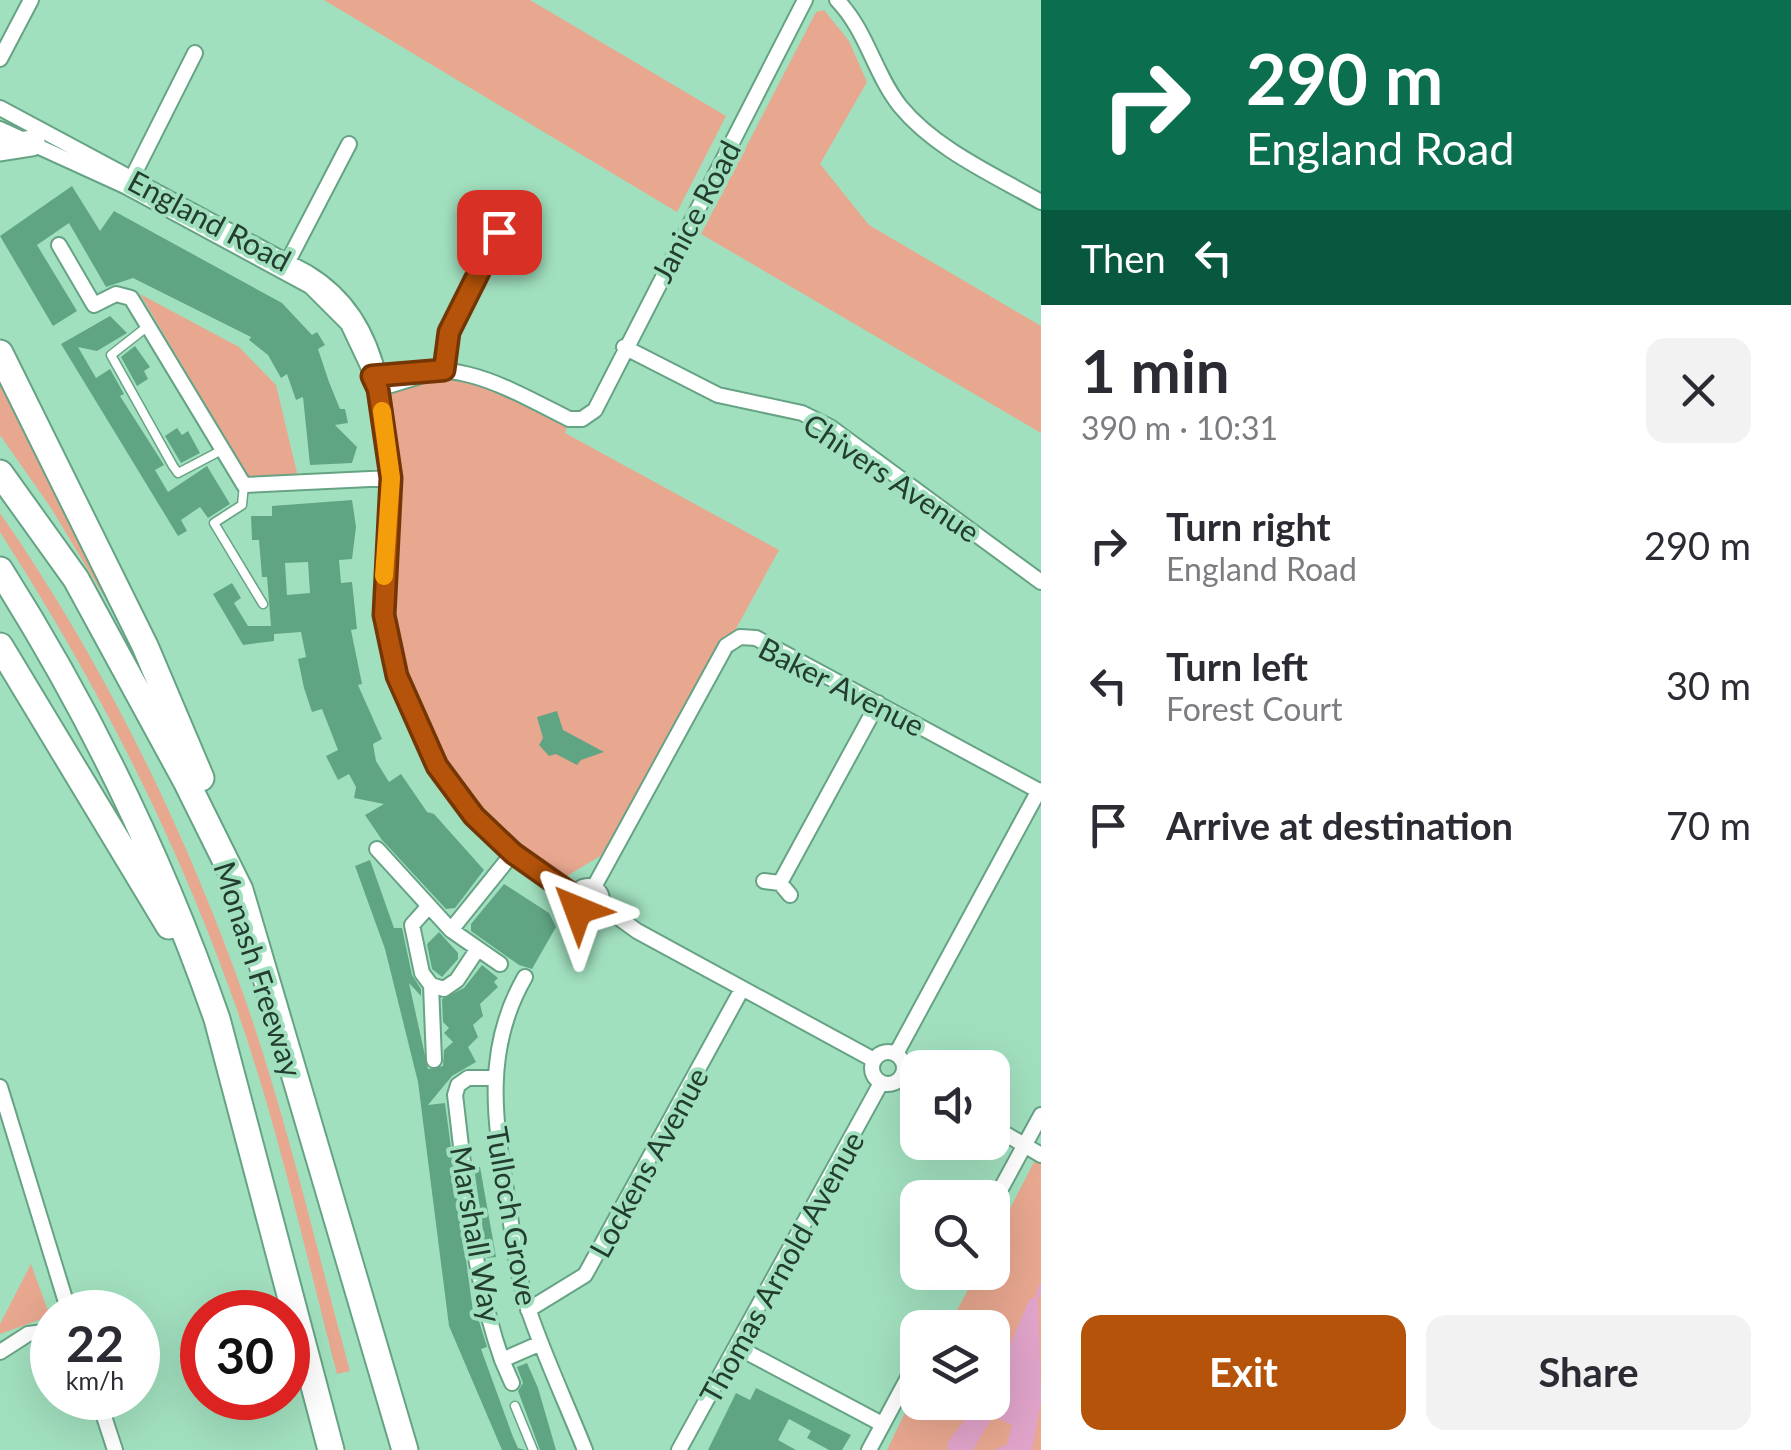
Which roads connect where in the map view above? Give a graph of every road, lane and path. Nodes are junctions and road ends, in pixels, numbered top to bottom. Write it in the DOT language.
graph roads {
  1 [pos="31,0"];
  2 [pos="805,0"];
  3 [pos="836,0"];
  4 [pos="195,53"];
  5 [pos="0,59"];
  6 [pos="0,108"];
  7 [pos="0,129"];
  8 [pos="36,136"];
  9 [pos="349,144"];
  10 [pos="0,148"];
  11 [pos="129,183"];
  12 [pos="1041,202"];
  13 [pos="499,232"];
  14 [pos="59,244"];
  15 [pos="285,266"];
  16 [pos="148,326"];
  17 [pos="624,346"];
  18 [pos="0,354"];
  19 [pos="444,370"];
  20 [pos="376,380"];
  21 [pos="222,450"];
  22 [pos="0,473"];
  23 [pos="391,478"];
  24 [pos="244,486"];
  25 [pos="0,570"];
  26 [pos="1041,582"];
  27 [pos="263,604"];
  28 [pos="0,646"];
  29 [pos="878,703"];
  30 [pos="1040,791"];
  31 [pos="377,850"];
  32 [pos="513,853"];
  33 [pos="594,887"];
  34 [pos="778,887"];
  35 [pos="240,890"];
  36 [pos="574,896"];
  37 [pos="601,905"];
  38 [pos="428,907"];
  39 [pos="451,930"];
  40 [pos="478,950"];
  41 [pos="500,964"];
  42 [pos="525,977"];
  43 [pos="431,985"];
  44 [pos="742,989"];
  45 [pos="217,1019"];
  46 [pos="896,1054"];
  47 [pos="900,1059"];
  48 [pos="434,1060"];
  49 [pos="874,1060"];
  50 [pos="493,1078"];
  51 [pos="900,1078"];
  52 [pos="881,1083"];
  53 [pos="0,1087"];
  54 [pos="1041,1115"];
  55 [pos="1010,1136"];
  56 [pos="1024,1144"];
  57 [pos="1041,1154"];
  58 [pos="1005,1180"];
  59 [pos="62,1290"];
  60 [pos="528,1310"];
  61 [pos="30,1334"];
  62 [pos="541,1344"];
  63 [pos="737,1347"];
  64 [pos="0,1352"];
  65 [pos="502,1360"];
  66 [pos="512,1383"];
  67 [pos="900,1391"];
  68 [pos="514,1406"];
  69 [pos="105,1420"];
  70 [pos="882,1424"];
  71 [pos="115,1450"];
  72 [pos="331,1450"];
  73 [pos="405,1450"];
  74 [pos="533,1450"];
  75 [pos="585,1450"];
  76 [pos="679,1450"];
  77 [pos="869,1450"];
  1 -- 5 [label="street"];
  2 -- 17 [label="street, Janice Road"];
  3 -- 12 [label="street"];
  4 -- 11 [label="street"];
  6 -- 8 [label="street, England Road"];
  7 -- 8 [label="street, England Road"];
  8 -- 10 [label="highway"];
  8 -- 11 [label="street, England Road"];
  9 -- 15 [label="street"];
  11 -- 15 [label="street, England Road"];
  13 -- 19 [label="street"];
  14 -- 16 [label="street"];
  15 -- 20 [label="street, England Road"];
  16 -- 21 [label="street"];
  16 -- 21 [label="lane"];
  17 -- 19 [label="street, Janice Road"];
  17 -- 26 [label="street, Chivers Avenue"];
  18 -- 35 [label="highway"];
  19 -- 20 [label="street"];
  20 -- 23 [label="street, England Road"];
  21 -- 24 [label="street"];
  22 -- 35 [label="highway, Monash Freeway"];
  23 -- 24 [label="street"];
  23 -- 32 [label="street, England Road"];
  24 -- 27 [label="lane"];
  25 -- 45 [label="highway, Monash Freeway"];
  28 -- 45 [label="highway"];
  29 -- 30 [label="street, Baker Avenue"];
  29 -- 33 [label="street, Baker Avenue"];
  29 -- 34 [label="street"];
  30 -- 46 [label="street"];
  31 -- 38 [label="street"];
  32 -- 36 [label="street, England Road"];
  32 -- 39 [label="street"];
  33 -- 36 [label="street"];
  33 -- 37 [label="street"];
  35 -- 73 [label="highway, Monash Freeway"];
  36 -- 37 [label="street"];
  37 -- 44 [label="street"];
  38 -- 39 [label="street"];
  38 -- 43 [label="street"];
  39 -- 40 [label="street"];
  40 -- 41 [label="street"];
  40 -- 43 [label="street"];
  42 -- 50 [label="street, Tulloch Grove"];
  43 -- 48 [label="street"];
  44 -- 49 [label="street"];
  44 -- 60 [label="street, Lockens Avenue"];
  45 -- 72 [label="highway, Monash Freeway"];
  46 -- 47 [label="street"];
  46 -- 49 [label="street"];
  49 -- 52 [label="street"];
  50 -- 60 [label="street, Tulloch Grove"];
  50 -- 65 [label="street, Marshall Way"];
  51 -- 52 [label="street"];
  52 -- 63 [label="street, Thomas Arnold Avenue"];
  53 -- 59 [label="street"];
  54 -- 56 [label="street"];
  55 -- 56 [label="street"];
  56 -- 57 [label="street"];
  56 -- 58 [label="street"];
  60 -- 62 [label="street, Tulloch Grove"];
  61 -- 64 [label="street"];
  62 -- 65 [label="street, Marshall Way"];
  62 -- 75 [label="street, Tulloch Grove"];
  63 -- 70 [label="street"];
  63 -- 76 [label="street, Thomas Arnold Avenue"];
  65 -- 66 [label="street, Marshall Way"];
  67 -- 70 [label="street"];
  68 -- 74 [label="lane"];
  69 -- 71 [label="street"];
  70 -- 77 [label="street"];
}
